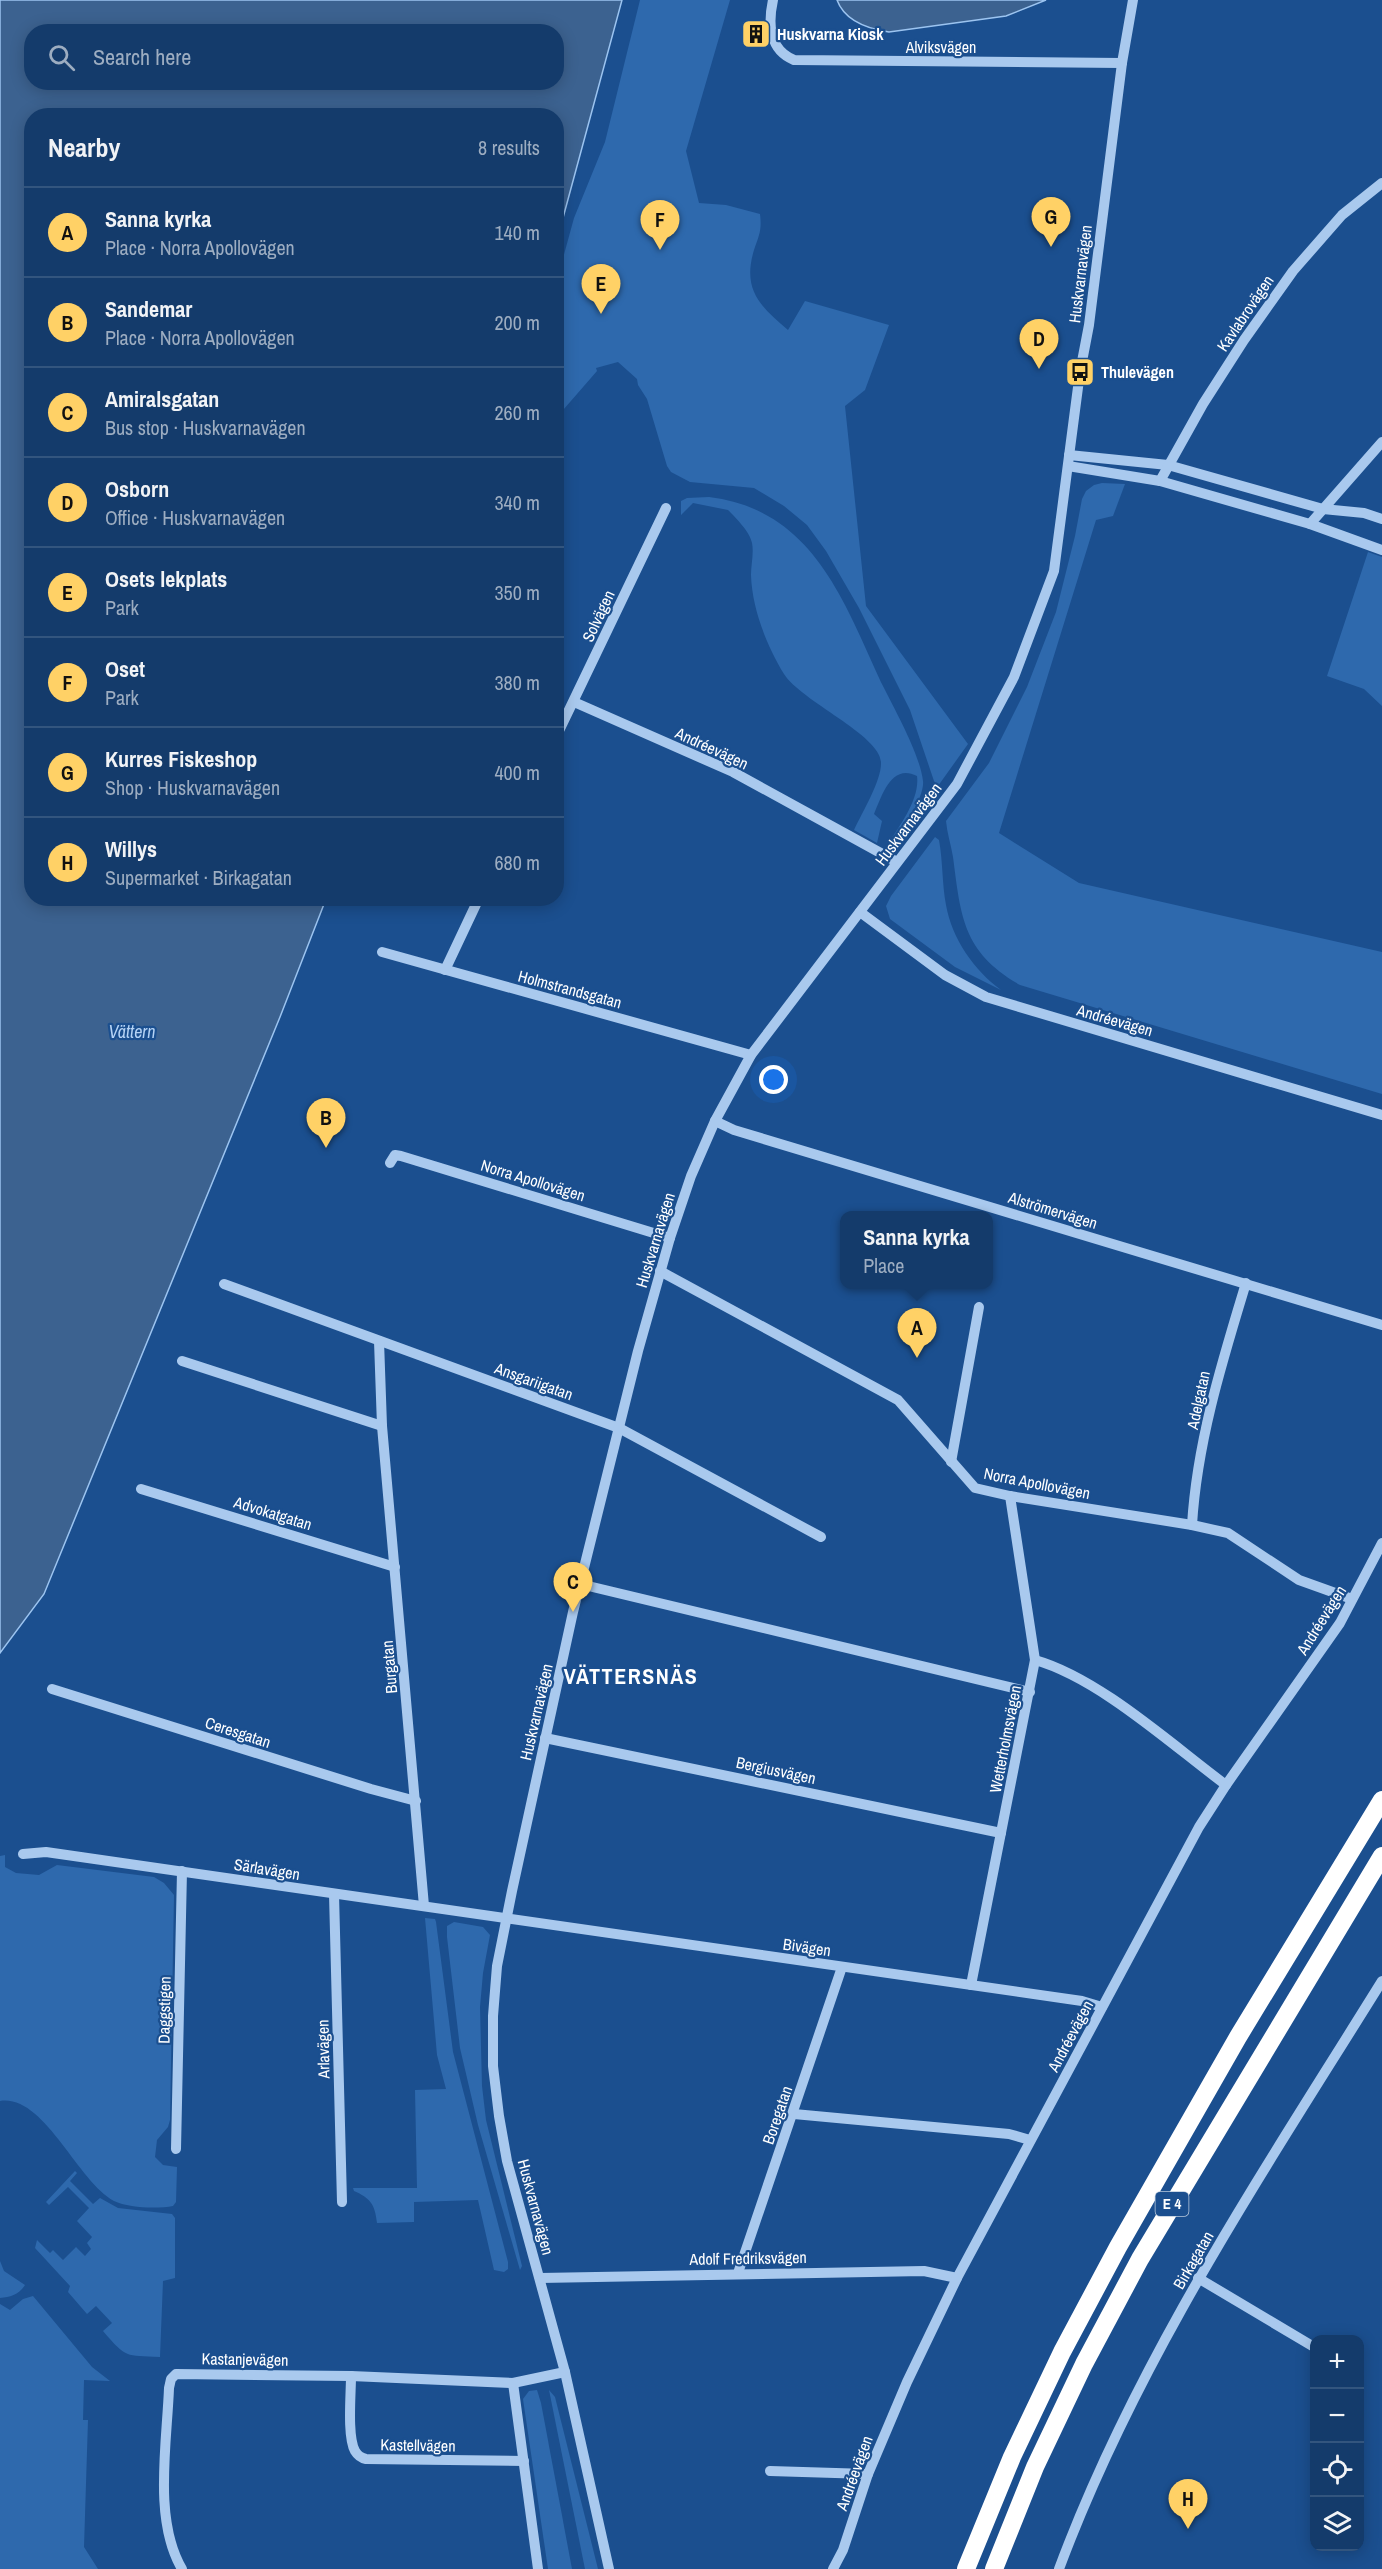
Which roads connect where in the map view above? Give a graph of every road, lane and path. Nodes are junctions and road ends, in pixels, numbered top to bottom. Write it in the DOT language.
graph roads {
  1 [pos="773,0"];
  2 [pos="1133,0"];
  3 [pos="1122,63"];
  4 [pos="1382,183"];
  5 [pos="1382,442"];
  6 [pos="1068,460"];
  7 [pos="1168,465"];
  8 [pos="1160,481"];
  9 [pos="666,508"];
  10 [pos="1323,508"];
  11 [pos="1382,519"];
  12 [pos="1310,524"];
  13 [pos="1382,550"];
  14 [pos="574,702"];
  15 [pos="564,721"];
  16 [pos="897,862"];
  17 [pos="475,906"];
  18 [pos="860,912"];
  19 [pos="382,951"];
  20 [pos="445,970"];
  21 [pos="751,1055"];
  22 [pos="1382,1115"];
  23 [pos="715,1121"];
  24 [pos="390,1163"];
  25 [pos="670,1238"];
  26 [pos="660,1271"];
  27 [pos="1246,1283"];
  28 [pos="224,1284"];
  29 [pos="980,1307"];
  30 [pos="1382,1325"];
  31 [pos="379,1341"];
  32 [pos="182,1361"];
  33 [pos="382,1426"];
  34 [pos="619,1428"];
  35 [pos="951,1462"];
  36 [pos="141,1489"];
  37 [pos="1010,1496"];
  38 [pos="1192,1525"];
  39 [pos="821,1538"];
  40 [pos="1382,1544"];
  41 [pos="395,1567"];
  42 [pos="580,1584"];
  43 [pos="1352,1599"];
  44 [pos="1035,1660"];
  45 [pos="52,1689"];
  46 [pos="1030,1692"];
  47 [pos="545,1738"];
  48 [pos="1226,1785"];
  49 [pos="1382,1800"];
  50 [pos="416,1801"];
  51 [pos="1001,1833"];
  52 [pos="23,1854"];
  53 [pos="1382,1856"];
  54 [pos="182,1871"];
  55 [pos="334,1894"];
  56 [pos="424,1906"];
  57 [pos="507,1918"];
  58 [pos="842,1967"];
  59 [pos="1382,1981"];
  60 [pos="971,1985"];
  61 [pos="1102,2007"];
  62 [pos="794,2114"];
  63 [pos="1030,2140"];
  64 [pos="176,2149"];
  65 [pos="342,2202"];
  66 [pos="738,2272"];
  67 [pos="540,2278"];
  68 [pos="957,2278"];
  69 [pos="1198,2278"];
  70 [pos="1310,2345"];
  71 [pos="565,2372"];
  72 [pos="351,2376"];
  73 [pos="513,2383"];
  74 [pos="524,2461"];
  75 [pos="770,2471"];
  76 [pos="868,2474"];
  77 [pos="182,2569"];
  78 [pos="538,2569"];
  79 [pos="609,2569"];
  80 [pos="833,2569"];
  81 [pos="966,2569"];
  82 [pos="994,2569"];
  83 [pos="1059,2569"];
  1 -- 3 [label="street, Alviksvägen"];
  2 -- 3 [label="street, Huskvarnavägen"];
  3 -- 6 [label="street, Huskvarnavägen"];
  4 -- 7 [label="street, Kavlabrovägen"];
  5 -- 10 [label="street"];
  6 -- 7 [label="street"];
  6 -- 8 [label="street"];
  6 -- 16 [label="street, Huskvarnavägen"];
  7 -- 8 [label="street, Kavlabrovägen"];
  7 -- 10 [label="street"];
  8 -- 12 [label="street"];
  9 -- 14 [label="street, Solvägen"];
  10 -- 11 [label="street"];
  10 -- 12 [label="street"];
  12 -- 13 [label="street"];
  14 -- 15 [label="street, Solvägen"];
  14 -- 16 [label="street, Andréevägen"];
  16 -- 18 [label="street, Huskvarnavägen"];
  17 -- 20 [label="street"];
  18 -- 21 [label="street, Huskvarnavägen"];
  18 -- 22 [label="street, Andréevägen"];
  19 -- 20 [label="street, Holmstrandsgatan"];
  20 -- 21 [label="street, Holmstrandsgatan"];
  21 -- 23 [label="street, Huskvarnavägen"];
  23 -- 25 [label="street, Huskvarnavägen"];
  23 -- 27 [label="street, Alströmervägen"];
  24 -- 25 [label="street, Norra Apollovägen"];
  25 -- 26 [label="street, Huskvarnavägen"];
  26 -- 34 [label="street, Huskvarnavägen"];
  26 -- 35 [label="street, Norra Apollovägen"];
  27 -- 30 [label="street, Alströmervägen"];
  27 -- 38 [label="street, Adelgatan"];
  28 -- 31 [label="street, Ansgariigatan"];
  29 -- 35 [label="street"];
  31 -- 33 [label="street, Burgatan"];
  31 -- 34 [label="street, Ansgariigatan"];
  32 -- 33 [label="street"];
  33 -- 41 [label="street, Burgatan"];
  34 -- 39 [label="street, Ansgariigatan"];
  34 -- 42 [label="street, Huskvarnavägen"];
  35 -- 37 [label="street, Norra Apollovägen"];
  36 -- 41 [label="street, Advokatgatan"];
  37 -- 38 [label="street, Norra Apollovägen"];
  37 -- 44 [label="street, Wetterholmsvägen"];
  38 -- 43 [label="street, Norra Apollovägen"];
  40 -- 43 [label="street, Andréevägen"];
  41 -- 50 [label="street, Burgatan"];
  42 -- 46 [label="street"];
  42 -- 47 [label="street, Huskvarnavägen"];
  43 -- 48 [label="street, Andréevägen"];
  44 -- 46 [label="street, Wetterholmsvägen"];
  44 -- 48 [label="street"];
  45 -- 50 [label="street, Ceresgatan"];
  46 -- 51 [label="street, Wetterholmsvägen"];
  47 -- 51 [label="street, Bergiusvägen"];
  47 -- 57 [label="street, Huskvarnavägen"];
  48 -- 61 [label="street, Andréevägen"];
  49 -- 81 [label="highway, E 4"];
  50 -- 56 [label="street, Burgatan"];
  51 -- 60 [label="street, Wetterholmsvägen"];
  52 -- 54 [label="street, Särlavägen"];
  53 -- 82 [label="highway, E 4"];
  54 -- 55 [label="street, Särlavägen"];
  54 -- 64 [label="street, Daggstigen"];
  55 -- 56 [label="street, Särlavägen"];
  55 -- 65 [label="street, Arlavägen"];
  56 -- 57 [label="street, Särlavägen"];
  57 -- 58 [label="street, Bivägen"];
  57 -- 67 [label="street, Huskvarnavägen"];
  58 -- 60 [label="street, Bivägen"];
  58 -- 62 [label="street, Boregatan"];
  59 -- 69 [label="street, Birkagatan"];
  60 -- 61 [label="street, Bivägen"];
  61 -- 63 [label="street, Andréevägen"];
  62 -- 63 [label="street"];
  62 -- 66 [label="street, Boregatan"];
  63 -- 68 [label="street, Andréevägen"];
  66 -- 67 [label="street, Adolf Fredriksvägen"];
  66 -- 68 [label="street, Adolf Fredriksvägen"];
  67 -- 71 [label="street, Huskvarnavägen"];
  68 -- 76 [label="street, Andréevägen"];
  69 -- 70 [label="street"];
  69 -- 83 [label="street, Birkagatan"];
  71 -- 73 [label="street, Kastanjevägen"];
  71 -- 79 [label="street, Huskvarnavägen"];
  72 -- 73 [label="street, Kastanjevägen"];
  72 -- 74 [label="street, Kastellvägen"];
  72 -- 77 [label="street, Kastanjevägen"];
  73 -- 74 [label="street"];
  74 -- 78 [label="street"];
  75 -- 76 [label="street"];
  76 -- 80 [label="street, Andréevägen"];
}
